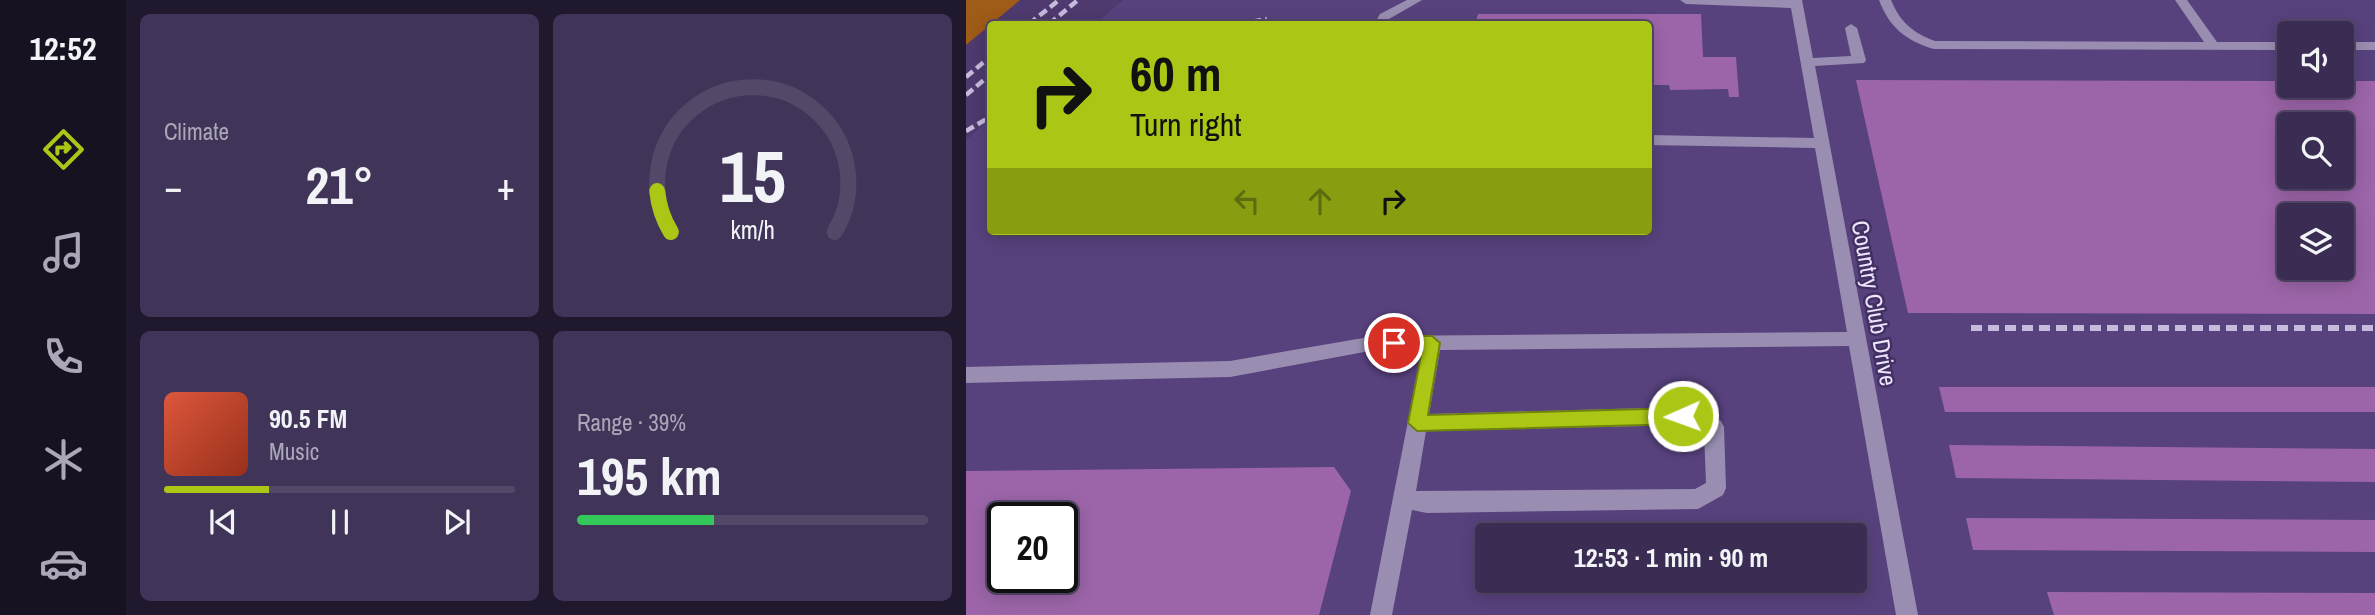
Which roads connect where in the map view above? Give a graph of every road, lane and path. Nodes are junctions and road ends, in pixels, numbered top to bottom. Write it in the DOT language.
graph roads {
  1 [pos="1416,0"];
  2 [pos="1885,0"];
  3 [pos="2181,0"];
  4 [pos="1691,1"];
  5 [pos="1796,2"];
  6 [pos="1382,21"];
  7 [pos="1851,28"];
  8 [pos="2213,46"];
  9 [pos="2277,46"];
  10 [pos="2354,46"];
  11 [pos="2375,46"];
  12 [pos="1807,62"];
  13 [pos="1652,140"];
  14 [pos="1821,143"];
  15 [pos="1857,339"];
  16 [pos="1432,343"];
  17 [pos="966,375"];
  18 [pos="1417,423"];
  19 [pos="1404,499"];
  20 [pos="1381,615"];
  21 [pos="1907,615"];
  1 -- 6 [label="street"];
  2 -- 8 [label="street"];
  3 -- 8 [label="street"];
  4 -- 5 [label="street"];
  5 -- 12 [label="street, Country Club Drive"];
  7 -- 12 [label="street"];
  8 -- 9 [label="street"];
  10 -- 11 [label="street"];
  12 -- 14 [label="street, Country Club Drive"];
  13 -- 14 [label="street"];
  14 -- 15 [label="street, Country Club Drive"];
  15 -- 16 [label="street"];
  15 -- 21 [label="street, Country Club Drive"];
  16 -- 17 [label="street"];
  16 -- 18 [label="street"];
  18 -- 19 [label="street"];
  18 -- 19 [label="street"];
  19 -- 20 [label="street"];
}
